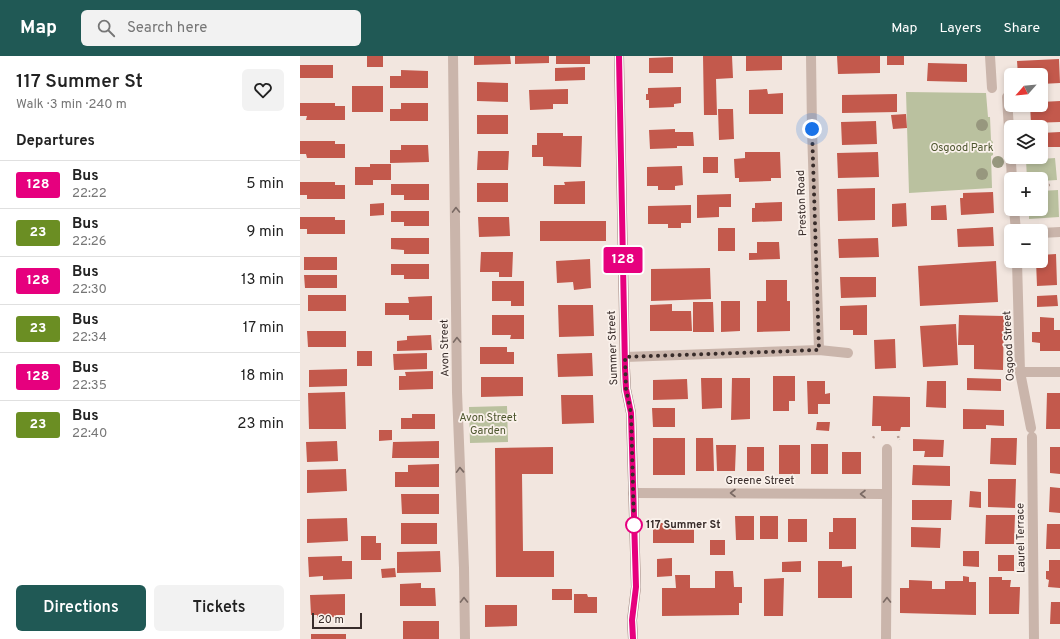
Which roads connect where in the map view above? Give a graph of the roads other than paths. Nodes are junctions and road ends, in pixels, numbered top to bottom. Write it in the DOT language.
graph roads {
  1 [pos="453,56"];
  2 [pos="619,56"];
  3 [pos="811,56"];
  4 [pos="990,56"];
  5 [pos="992,88"];
  6 [pos="1008,112"];
  7 [pos="1012,172"];
  8 [pos="1060,232"];
  9 [pos="1048,233"];
  10 [pos="1017,268"];
  11 [pos="819,350"];
  12 [pos="848,353"];
  13 [pos="625,357"];
  14 [pos="1020,372"];
  15 [pos="1060,372"];
  16 [pos="1031,433"];
  17 [pos="887,449"];
  18 [pos="633,492"];
  19 [pos="887,494"];
  20 [pos="465,639"];
  21 [pos="633,639"];
  22 [pos="886,639"];
  23 [pos="1034,639"];
  20 -- 1 [label="street, Avon Street, one-way"];
  2 -- 13 [label="main road, Summer Street"];
  3 -- 11 [label="street, Preston Road"];
  4 -- 5 [label="street"];
  6 -- 7 [label="street"];
  8 -- 9 [label="street"];
  10 -- 14 [label="street, Osgood Street"];
  11 -- 12 [label="street"];
  11 -- 13 [label="street"];
  13 -- 18 [label="main road, Summer Street"];
  14 -- 15 [label="street"];
  14 -- 16 [label="street, Osgood Street"];
  16 -- 23 [label="street, Laurel Terrace"];
  17 -- 19 [label="street"];
  19 -- 18 [label="street, Greene Street, one-way"];
  18 -- 21 [label="main road, Summer Street"];
  22 -- 19 [label="street, one-way"];
}
